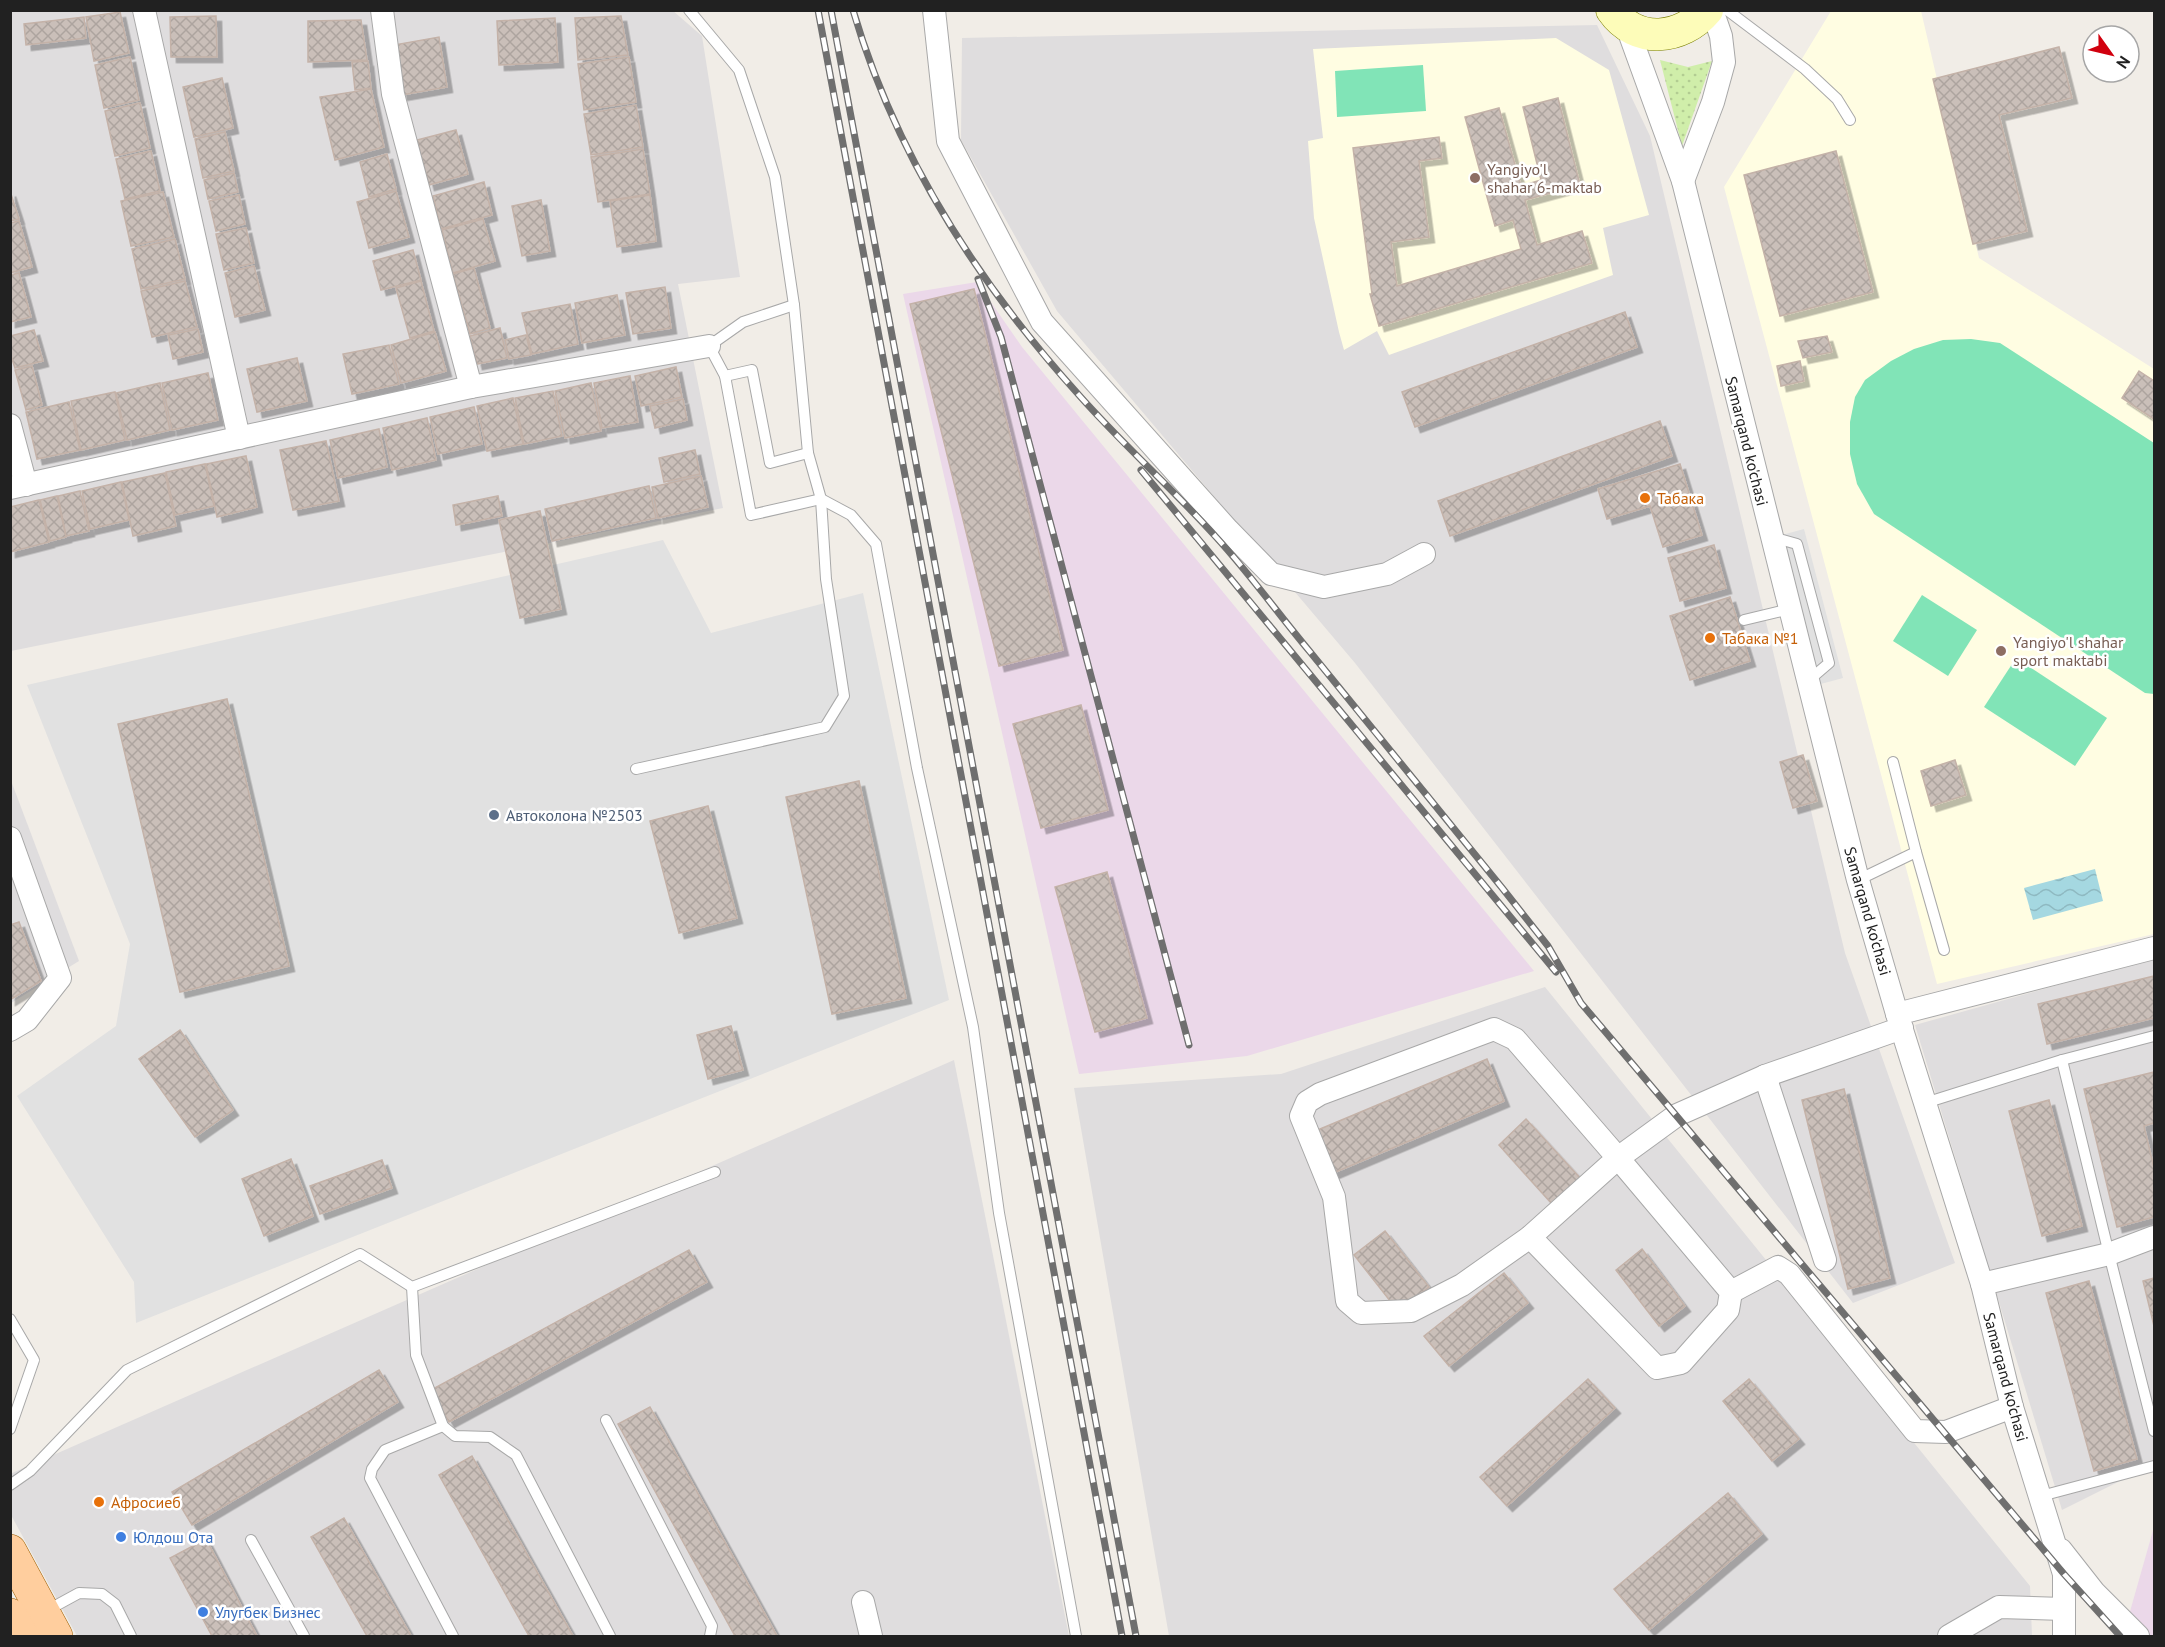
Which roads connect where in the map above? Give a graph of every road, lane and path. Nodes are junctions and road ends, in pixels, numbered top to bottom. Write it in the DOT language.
graph roads {
  1 [pos="144,10"];
  2 [pos="382,10"];
  3 [pos="689,10"];
  4 [pos="934,10"];
  5 [pos="1707,10"];
  6 [pos="1712,10"];
  7 [pos="1727,10"];
  8 [pos="1619,17"];
  9 [pos="1850,120"];
  10 [pos="1683,181"];
  11 [pos="794,305"];
  12 [pos="709,346"];
  13 [pos="725,376"];
  14 [pos="471,387"];
  15 [pos="10,424"];
  16 [pos="239,438"];
  17 [pos="807,453"];
  18 [pos="18,487"];
  19 [pos="821,499"];
  20 [pos="1772,537"];
  21 [pos="1424,554"];
  22 [pos="1790,609"];
  23 [pos="1744,620"];
  24 [pos="1808,681"];
  25 [pos="1893,762"];
  26 [pos="636,769"];
  27 [pos="10,838"];
  28 [pos="1916,852"];
  29 [pos="1858,880"];
  30 [pos="2154,948"];
  31 [pos="1944,950"];
  32 [pos="1900,1021"];
  33 [pos="10,1030"];
  34 [pos="2154,1036"];
  35 [pos="2062,1060"];
  36 [pos="1765,1076"];
  37 [pos="1925,1103"];
  38 [pos="1618,1158"];
  39 [pos="715,1172"];
  40 [pos="1530,1237"];
  41 [pos="2154,1237"];
  42 [pos="2109,1254"];
  43 [pos="1825,1260"];
  44 [pos="1982,1284"];
  45 [pos="412,1287"];
  46 [pos="1731,1292"];
  47 [pos="10,1319"];
  48 [pos="2012,1407"];
  49 [pos="606,1419"];
  50 [pos="443,1426"];
  51 [pos="10,1429"];
  52 [pos="2154,1431"];
  53 [pos="2154,1466"];
  54 [pos="10,1485"];
  55 [pos="2041,1496"];
  56 [pos="2053,1539"];
  57 [pos="251,1540"];
  58 [pos="10,1551"];
  59 [pos="863,1602"];
  60 [pos="2063,1609"];
  61 [pos="10,1615"];
  62 [pos="50,1624"];
  63 [pos="22,1636"];
  64 [pos="131,1636"];
  65 [pos="304,1636"];
  66 [pos="453,1636"];
  67 [pos="610,1636"];
  68 [pos="710,1636"];
  69 [pos="872,1636"];
  70 [pos="1076,1636"];
  71 [pos="1949,1636"];
  72 [pos="2064,1636"];
  73 [pos="2138,1636"];
  1 -- 16 [label="street"];
  2 -- 14 [label="street"];
  3 -- 11 [label="lane"];
  4 -- 21 [label="street"];
  5 -- 8 [label="main road"];
  6 -- 10 [label="street"];
  7 -- 9 [label="lane"];
  8 -- 10 [label="street, Samarqand ko'chasi"];
  10 -- 20 [label="street, Samarqand ko'chasi"];
  11 -- 12 [label="lane"];
  11 -- 17 [label="lane"];
  12 -- 13 [label="lane"];
  12 -- 14 [label="street"];
  13 -- 17 [label="lane"];
  13 -- 19 [label="lane"];
  14 -- 16 [label="street"];
  15 -- 18 [label="street"];
  16 -- 18 [label="street"];
  17 -- 19 [label="lane"];
  19 -- 26 [label="lane"];
  19 -- 70 [label="lane"];
  20 -- 22 [label="street, Samarqand ko'chasi"];
  20 -- 24 [label="lane"];
  22 -- 23 [label="lane"];
  22 -- 24 [label="street, Samarqand ko'chasi"];
  24 -- 29 [label="street, Samarqand ko'chasi"];
  25 -- 28 [label="lane"];
  27 -- 33 [label="street"];
  28 -- 29 [label="lane"];
  28 -- 31 [label="lane"];
  29 -- 32 [label="street, Samarqand ko'chasi"];
  30 -- 32 [label="street"];
  32 -- 36 [label="street"];
  32 -- 37 [label="street, Samarqand ko'chasi"];
  34 -- 35 [label="lane"];
  35 -- 37 [label="lane"];
  35 -- 42 [label="lane"];
  36 -- 38 [label="street"];
  36 -- 43 [label="street"];
  37 -- 44 [label="street, Samarqand ko'chasi"];
  38 -- 40 [label="street"];
  38 -- 40 [label="street"];
  38 -- 46 [label="street"];
  39 -- 45 [label="lane"];
  40 -- 46 [label="street"];
  41 -- 42 [label="street"];
  42 -- 44 [label="street"];
  42 -- 52 [label="lane"];
  44 -- 48 [label="street, Samarqand ko'chasi"];
  45 -- 50 [label="lane"];
  45 -- 54 [label="lane"];
  46 -- 48 [label="street"];
  47 -- 51 [label="lane"];
  48 -- 55 [label="street, Samarqand ko'chasi"];
  49 -- 68 [label="lane"];
  50 -- 66 [label="lane"];
  50 -- 67 [label="lane"];
  53 -- 55 [label="lane"];
  55 -- 56 [label="street, Samarqand ko'chasi"];
  56 -- 60 [label="street, Samarqand ko'chasi"];
  56 -- 73 [label="street"];
  57 -- 65 [label="lane"];
  58 -- 62 [label="main road"];
  59 -- 69 [label="street"];
  60 -- 71 [label="street"];
  60 -- 72 [label="street, Samarqand ko'chasi"];
  61 -- 63 [label="main road"];
  62 -- 64 [label="lane"];
}
